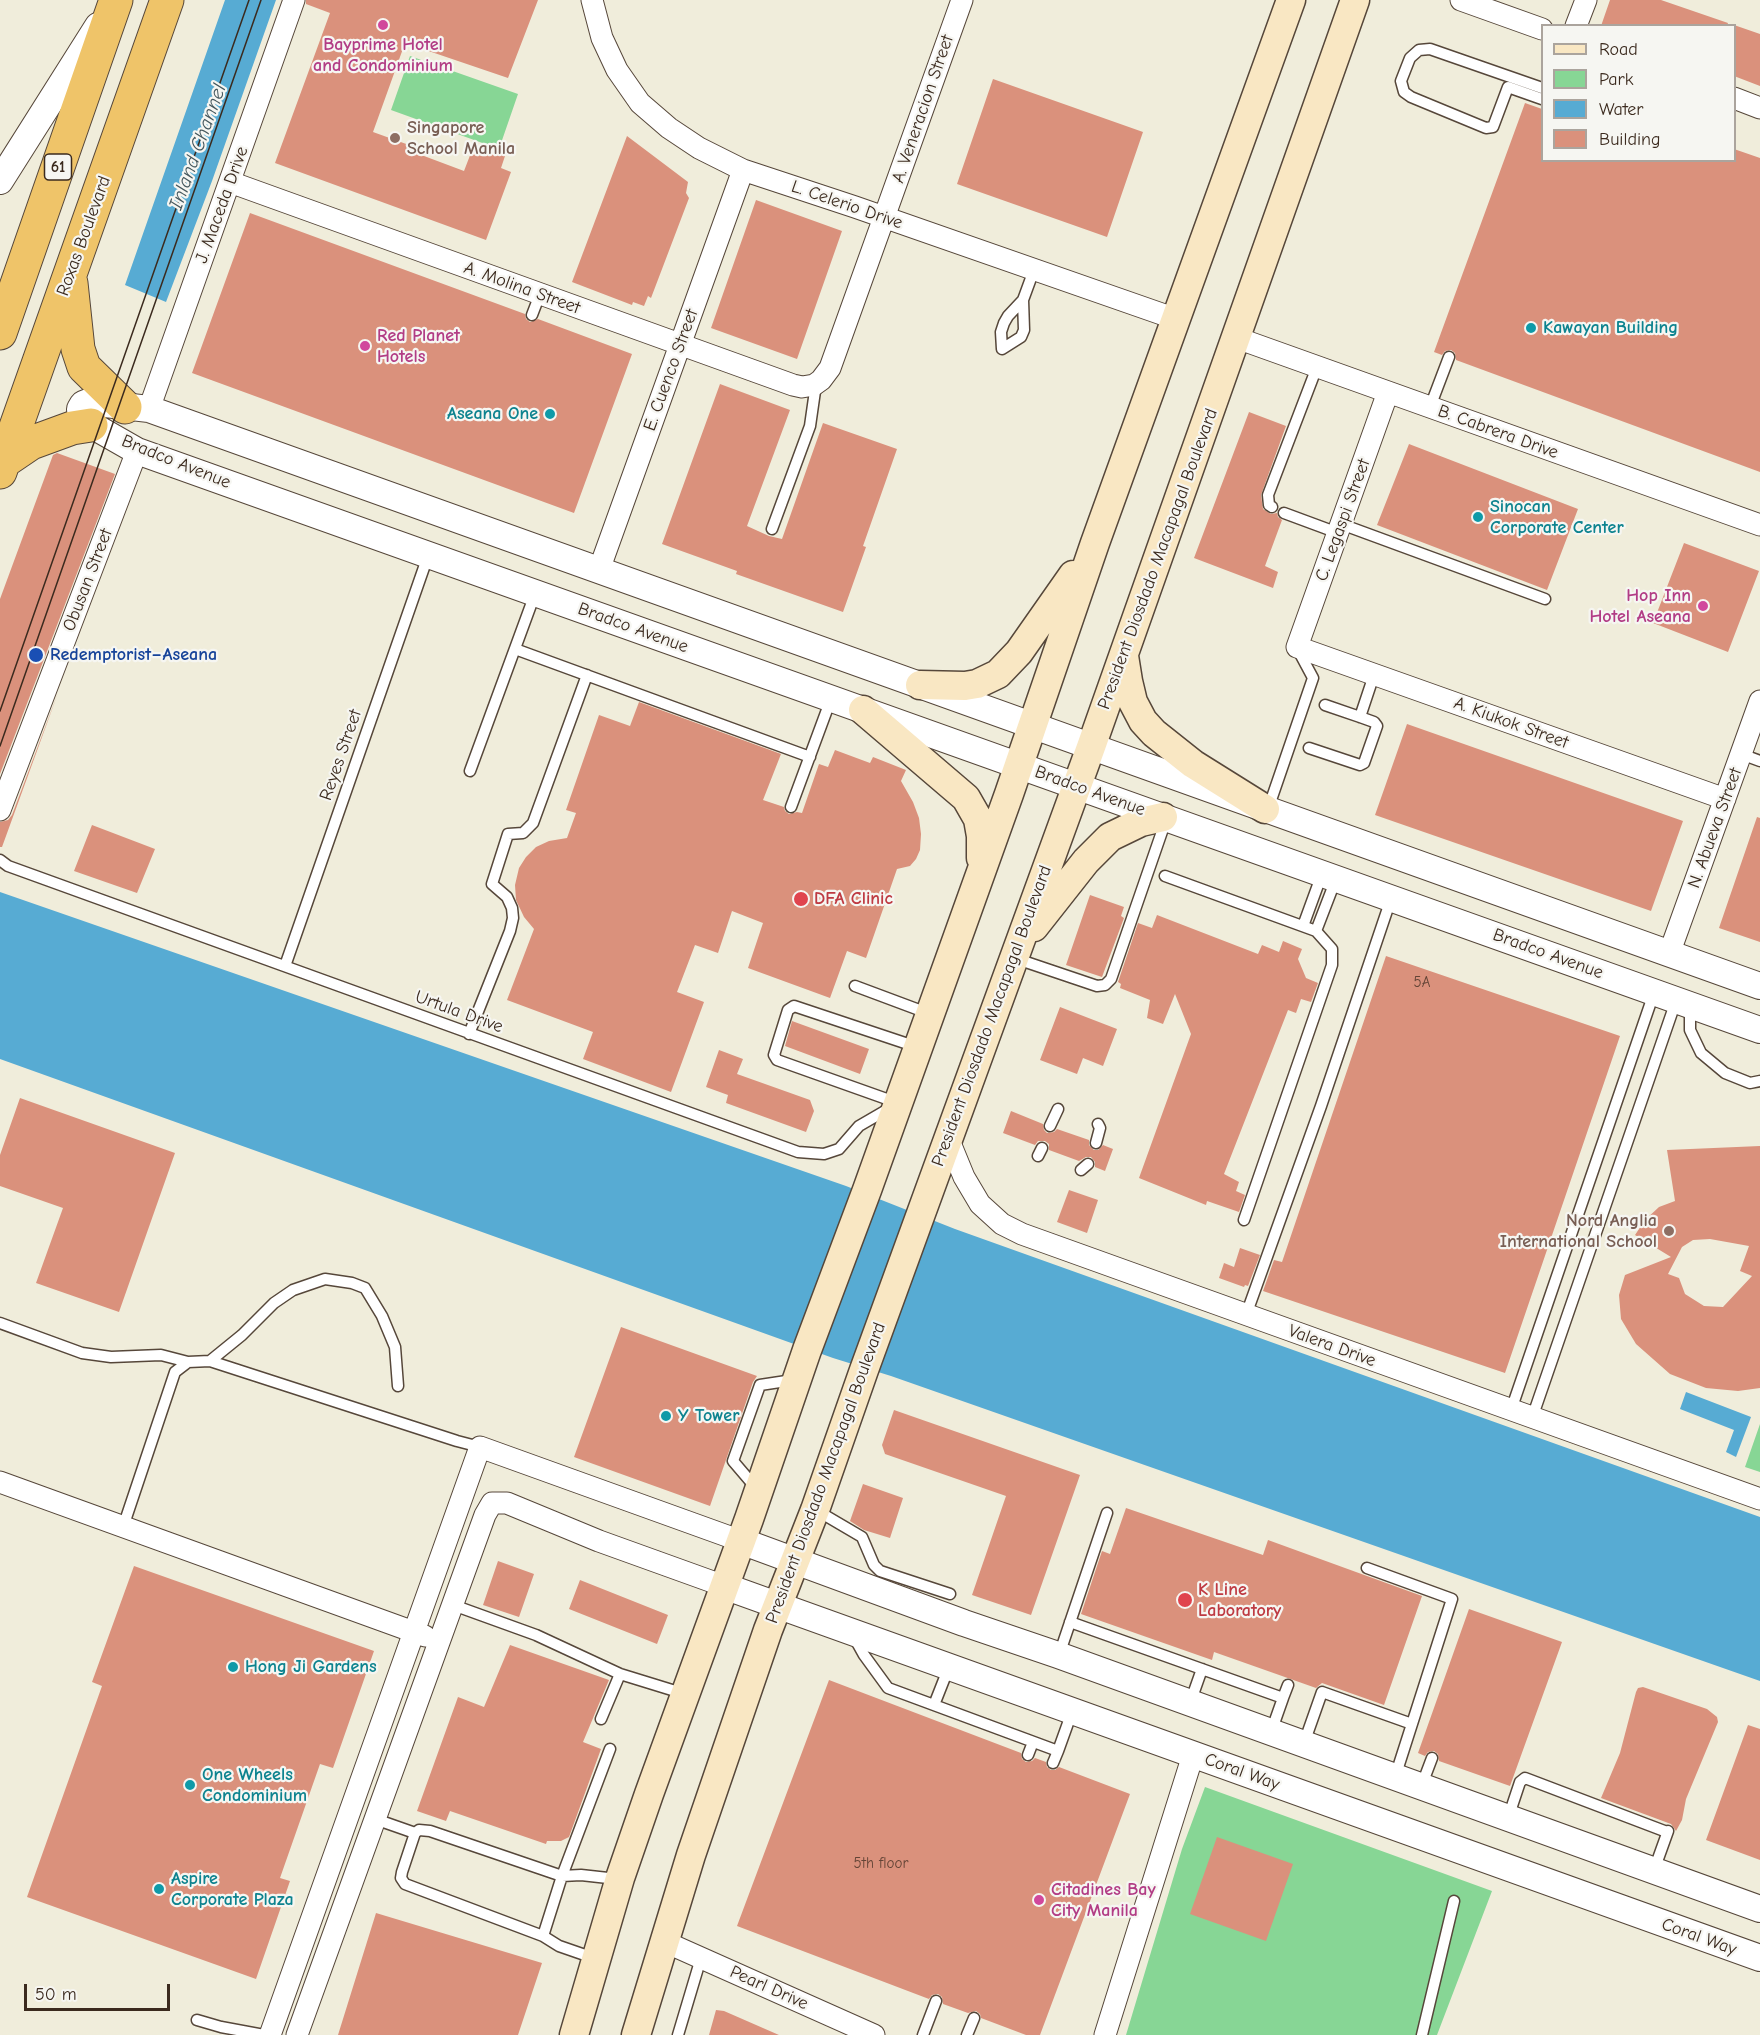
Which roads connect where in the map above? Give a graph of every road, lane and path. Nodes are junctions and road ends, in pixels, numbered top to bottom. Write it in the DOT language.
graph roads {
  1 [pos="115,0"];
  2 [pos="167,0"];
  3 [pos="294,0"];
  4 [pos="592,0"];
  5 [pos="962,0"];
  6 [pos="1291,0"];
  7 [pos="1355,0"];
  8 [pos="1461,0"];
  9 [pos="1586,0"];
  10 [pos="1492,5"];
  11 [pos="1577,24"];
  12 [pos="1541,29"];
  13 [pos="1510,82"];
  14 [pos="1541,88"];
  15 [pos="1541,98"];
  16 [pos="1736,100"];
  17 [pos="1760,108"];
  18 [pos="743,170"];
  19 [pos="0,181"];
  20 [pos="230,182"];
  21 [pos="885,218"];
  22 [pos="1034,270"];
  23 [pos="70,276"];
  24 [pos="540,294"];
  25 [pos="1023,300"];
  26 [pos="532,315"];
  27 [pos="1176,319"];
  28 [pos="0,333"];
  29 [pos="1237,338"];
  30 [pos="680,345"];
  31 [pos="1449,357"];
  32 [pos="1317,367"];
  33 [pos="816,383"];
  34 [pos="1389,392"];
  35 [pos="1430,407"];
  36 [pos="137,408"];
  37 [pos="91,425"];
  38 [pos="137,451"];
  39 [pos="2,467"];
  40 [pos="1272,507"];
  41 [pos="1284,513"];
  42 [pos="1760,525"];
  43 [pos="1340,528"];
  44 [pos="772,529"];
  45 [pos="1095,543"];
  46 [pos="428,555"];
  47 [pos="598,570"];
  48 [pos="535,593"];
  49 [pos="1545,599"];
  50 [pos="1297,647"];
  51 [pos="515,649"];
  52 [pos="1124,653"];
  53 [pos="830,654"];
  54 [pos="587,675"];
  55 [pos="1374,675"];
  56 [pos="795,685"];
  57 [pos="920,685"];
  58 [pos="831,699"];
  59 [pos="1325,705"];
  60 [pos="1759,705"];
  61 [pos="863,710"];
  62 [pos="1360,717"];
  63 [pos="1032,726"];
  64 [pos="1091,747"];
  65 [pos="1309,748"];
  66 [pos="810,757"];
  67 [pos="1750,757"];
  68 [pos="1019,766"];
  69 [pos="470,771"];
  70 [pos="1076,786"];
  71 [pos="1725,799"];
  72 [pos="791,807"];
  73 [pos="1267,809"];
  74 [pos="0,810"];
  75 [pos="1165,818"];
  76 [pos="0,860"];
  77 [pos="981,872"];
  78 [pos="1165,876"];
  79 [pos="1329,876"];
  80 [pos="1391,898"];
  81 [pos="1535,906"];
  82 [pos="1456,921"];
  83 [pos="1303,926"];
  84 [pos="1316,931"];
  85 [pos="1016,953"];
  86 [pos="1669,954"];
  87 [pos="285,966"];
  88 [pos="855,986"];
  89 [pos="1760,986"];
  90 [pos="1673,999"];
  91 [pos="930,1014"];
  92 [pos="1760,1030"];
  93 [pos="470,1034"];
  94 [pos="918,1047"];
  95 [pos="1760,1081"];
  96 [pos="898,1103"];
  97 [pos="1058,1109"];
  98 [pos="1098,1124"];
  99 [pos="1050,1126"];
  100 [pos="948,1138"];
  101 [pos="1096,1143"];
  102 [pos="1244,1220"];
  103 [pos="1246,1315"];
  104 [pos="0,1323"];
  105 [pos="210,1361"];
  106 [pos="188,1362"];
  107 [pos="398,1386"];
  108 [pos="1511,1410"];
  109 [pos="1532,1418"];
  110 [pos="480,1447"];
  111 [pos="0,1482"];
  112 [pos="1760,1499"];
  113 [pos="816,1510"];
  114 [pos="1107,1513"];
  115 [pos="123,1527"];
  116 [pos="741,1541"];
  117 [pos="794,1560"];
  118 [pos="1367,1568"];
  119 [pos="724,1586"];
  120 [pos="950,1594"];
  121 [pos="453,1605"];
  122 [pos="777,1605"];
  123 [pos="1070,1622"];
  124 [pos="413,1632"];
  125 [pos="852,1632"];
  126 [pos="440,1642"];
  127 [pos="1059,1655"];
  128 [pos="949,1667"];
  129 [pos="1202,1669"];
  130 [pos="620,1674"];
  131 [pos="1288,1685"];
  132 [pos="685,1694"];
  133 [pos="1283,1698"];
  134 [pos="1190,1703"];
  135 [pos="934,1705"];
  136 [pos="1072,1712"];
  137 [pos="601,1719"];
  138 [pos="1412,1724"];
  139 [pos="1271,1733"];
  140 [pos="1033,1742"];
  141 [pos="1304,1744"];
  142 [pos="610,1749"];
  143 [pos="1058,1751"];
  144 [pos="1028,1755"];
  145 [pos="1193,1755"];
  146 [pos="1432,1758"];
  147 [pos="1053,1763"];
  148 [pos="1395,1777"];
  149 [pos="1421,1787"];
  150 [pos="1508,1818"];
  151 [pos="375,1819"];
  152 [pos="416,1833"];
  153 [pos="1654,1871"];
  154 [pos="562,1876"];
  155 [pos="620,1878"];
  156 [pos="1454,1901"];
  157 [pos="1760,1909"];
  158 [pos="543,1936"];
  159 [pos="663,1941"];
  160 [pos="701,1958"];
  161 [pos="1760,1959"];
  162 [pos="595,1962"];
  163 [pos="936,2001"];
  164 [pos="974,2018"];
  165 [pos="197,2020"];
  166 [pos="264,2035"];
  167 [pos="270,2035"];
  168 [pos="297,2035"];
  169 [pos="574,2035"];
  170 [pos="636,2035"];
  171 [pos="678,2035"];
  172 [pos="874,2035"];
  173 [pos="923,2035"];
  174 [pos="967,2035"];
  175 [pos="1105,2035"];
  176 [pos="1422,2035"];
  1 -- 19 [label="street"];
  1 -- 28 [label="highway, 61"];
  2 -- 23 [label="highway, Roxas Boulevard"];
  3 -- 20 [label="street, J. Maceda Drive"];
  4 -- 18 [label="street, L. Celerio Drive"];
  5 -- 21 [label="street, A. Veneracion Street"];
  6 -- 27 [label="main road"];
  7 -- 29 [label="main road, President Diosdado Macapagal Boulevard"];
  8 -- 10 [label="street"];
  9 -- 11 [label="street"];
  10 -- 12 [label="street"];
  13 -- 13 [label="lane"];
  13 -- 14 [label="lane"];
  13 -- 15 [label="lane"];
  16 -- 17 [label="street"];
  18 -- 21 [label="street, L. Celerio Drive"];
  18 -- 30 [label="street, E. Cuenco Street"];
  20 -- 24 [label="street, A. Molina Street"];
  20 -- 36 [label="street, J. Maceda Drive"];
  21 -- 22 [label="street, L. Celerio Drive"];
  21 -- 33 [label="street, A. Veneracion Street"];
  22 -- 25 [label="lane"];
  22 -- 27 [label="street, L. Celerio Drive"];
  23 -- 36 [label="highway"];
  23 -- 39 [label="highway, Roxas Boulevard"];
  24 -- 26 [label="lane"];
  24 -- 30 [label="street, A. Molina Street"];
  27 -- 45 [label="main road"];
  29 -- 32 [label="street, B. Cabrera Drive"];
  29 -- 52 [label="main road, President Diosdado Macapagal Boulevard"];
  30 -- 33 [label="street, A. Molina Street"];
  30 -- 47 [label="street, E. Cuenco Street"];
  31 -- 35 [label="lane"];
  32 -- 34 [label="street, B. Cabrera Drive"];
  32 -- 40 [label="lane"];
  33 -- 44 [label="lane"];
  34 -- 35 [label="street, B. Cabrera Drive"];
  34 -- 43 [label="street, C. Legaspi Street"];
  35 -- 42 [label="street, B. Cabrera Drive"];
  36 -- 37 [label="street, Bradco Avenue"];
  36 -- 47 [label="street, Bradco Avenue"];
  37 -- 38 [label="street, Bradco Avenue"];
  37 -- 39 [label="highway"];
  38 -- 46 [label="street, Bradco Avenue"];
  38 -- 74 [label="street, Obusan Street"];
  41 -- 43 [label="lane"];
  43 -- 49 [label="lane"];
  43 -- 50 [label="street, C. Legaspi Street"];
  45 -- 57 [label="main road"];
  45 -- 63 [label="main road"];
  46 -- 48 [label="street, Bradco Avenue"];
  46 -- 87 [label="lane, Reyes Street"];
  47 -- 53 [label="street, Bradco Avenue"];
  48 -- 51 [label="lane"];
  48 -- 56 [label="street, Bradco Avenue"];
  50 -- 55 [label="street, A. Kiukok Street"];
  50 -- 73 [label="lane"];
  51 -- 54 [label="lane"];
  51 -- 69 [label="lane"];
  52 -- 64 [label="main road, President Diosdado Macapagal Boulevard"];
  52 -- 73 [label="main road"];
  53 -- 56 [label="street"];
  53 -- 57 [label="street, Bradco Avenue"];
  54 -- 66 [label="lane"];
  54 -- 93 [label="lane"];
  55 -- 62 [label="lane"];
  55 -- 71 [label="street, A. Kiukok Street"];
  56 -- 58 [label="street, Bradco Avenue"];
  57 -- 63 [label="street, Bradco Avenue"];
  58 -- 61 [label="street, Bradco Avenue"];
  58 -- 66 [label="lane"];
  59 -- 62 [label="lane"];
  60 -- 67 [label="street, N. Abueva Street"];
  61 -- 68 [label="street, Bradco Avenue"];
  61 -- 77 [label="main road"];
  62 -- 65 [label="lane"];
  63 -- 64 [label="street, Bradco Avenue"];
  63 -- 68 [label="main road"];
  64 -- 70 [label="main road, President Diosdado Macapagal Boulevard"];
  64 -- 73 [label="street, Bradco Avenue"];
  66 -- 72 [label="lane"];
  67 -- 71 [label="street, N. Abueva Street"];
  68 -- 70 [label="street, Bradco Avenue"];
  68 -- 77 [label="main road"];
  70 -- 75 [label="street, Bradco Avenue"];
  70 -- 85 [label="main road, President Diosdado Macapagal Boulevard"];
  71 -- 86 [label="street, N. Abueva Street"];
  73 -- 81 [label="street, Bradco Avenue"];
  75 -- 79 [label="street, Bradco Avenue"];
  75 -- 85 [label="main road"];
  75 -- 85 [label="lane"];
  76 -- 87 [label="lane, Urtula Drive"];
  77 -- 91 [label="main road"];
  78 -- 83 [label="lane"];
  79 -- 80 [label="street, Bradco Avenue"];
  79 -- 83 [label="lane"];
  79 -- 84 [label="lane"];
  80 -- 82 [label="street, Bradco Avenue"];
  80 -- 103 [label="lane"];
  81 -- 82 [label="street"];
  81 -- 86 [label="street, Bradco Avenue"];
  82 -- 90 [label="street, Bradco Avenue"];
  83 -- 84 [label="lane"];
  84 -- 102 [label="lane"];
  85 -- 100 [label="main road, President Diosdado Macapagal Boulevard"];
  86 -- 89 [label="street, Bradco Avenue"];
  87 -- 93 [label="lane, Urtula Drive"];
  88 -- 91 [label="lane"];
  90 -- 92 [label="street, Bradco Avenue"];
  90 -- 95 [label="lane"];
  90 -- 108 [label="lane"];
  90 -- 109 [label="lane"];
  91 -- 94 [label="main road"];
  93 -- 96 [label="lane, Urtula Drive"];
  94 -- 96 [label="main road"];
  94 -- 96 [label="lane"];
  96 -- 116 [label="main road"];
  97 -- 99 [label="lane"];
  98 -- 101 [label="lane"];
  100 -- 103 [label="street, Valera Drive"];
  100 -- 113 [label="main road, President Diosdado Macapagal Boulevard"];
  103 -- 108 [label="street, Valera Drive"];
  104 -- 106 [label="lane"];
  105 -- 106 [label="lane"];
  105 -- 107 [label="lane"];
  105 -- 110 [label="lane"];
  106 -- 115 [label="lane"];
  108 -- 109 [label="street, Valera Drive"];
  109 -- 112 [label="street, Valera Drive"];
  110 -- 116 [label="street"];
  110 -- 124 [label="street"];
  111 -- 115 [label="street"];
  113 -- 117 [label="main road, President Diosdado Macapagal Boulevard"];
  113 -- 120 [label="lane"];
  114 -- 123 [label="lane"];
  115 -- 124 [label="street"];
  116 -- 117 [label="street"];
  116 -- 119 [label="main road"];
  117 -- 122 [label="main road, President Diosdado Macapagal Boulevard"];
  117 -- 127 [label="street"];
  118 -- 138 [label="lane"];
  119 -- 121 [label="street"];
  119 -- 122 [label="street, Coral Way"];
  119 -- 132 [label="main road"];
  121 -- 126 [label="street"];
  121 -- 130 [label="lane"];
  122 -- 125 [label="street, Coral Way"];
  122 -- 159 [label="main road, President Diosdado Macapagal Boulevard"];
  123 -- 127 [label="lane"];
  123 -- 129 [label="lane"];
  124 -- 126 [label="street"];
  124 -- 167 [label="street"];
  125 -- 128 [label="street, Coral Way"];
  125 -- 135 [label="lane"];
  126 -- 151 [label="street"];
  127 -- 134 [label="street"];
  128 -- 135 [label="lane"];
  128 -- 136 [label="street, Coral Way"];
  129 -- 133 [label="lane"];
  129 -- 134 [label="lane"];
  130 -- 132 [label="lane"];
  130 -- 137 [label="lane"];
  131 -- 133 [label="lane"];
  132 -- 155 [label="main road"];
  133 -- 139 [label="lane"];
  134 -- 139 [label="street"];
  135 -- 140 [label="lane"];
  136 -- 143 [label="lane"];
  136 -- 145 [label="street, Coral Way"];
  138 -- 141 [label="lane"];
  138 -- 148 [label="lane"];
  139 -- 141 [label="street"];
  140 -- 143 [label="lane"];
  140 -- 144 [label="lane"];
  141 -- 148 [label="street"];
  142 -- 154 [label="lane"];
  143 -- 147 [label="lane"];
  145 -- 161 [label="street, Coral Way"];
  145 -- 175 [label="street"];
  146 -- 149 [label="lane"];
  148 -- 149 [label="street"];
  149 -- 150 [label="street"];
  150 -- 153 [label="street"];
  150 -- 153 [label="lane"];
  151 -- 152 [label="lane"];
  151 -- 168 [label="street"];
  152 -- 154 [label="lane"];
  152 -- 158 [label="lane"];
  153 -- 157 [label="street"];
  154 -- 155 [label="lane"];
  154 -- 158 [label="lane"];
  155 -- 162 [label="main road"];
  156 -- 176 [label="lane"];
  158 -- 162 [label="lane"];
  159 -- 160 [label="street, Pearl Drive"];
  159 -- 170 [label="main road, President Diosdado Macapagal Boulevard"];
  160 -- 171 [label="lane"];
  160 -- 172 [label="street, Pearl Drive"];
  162 -- 169 [label="main road"];
  163 -- 173 [label="lane"];
  164 -- 174 [label="lane"];
  165 -- 166 [label="lane"];
}
